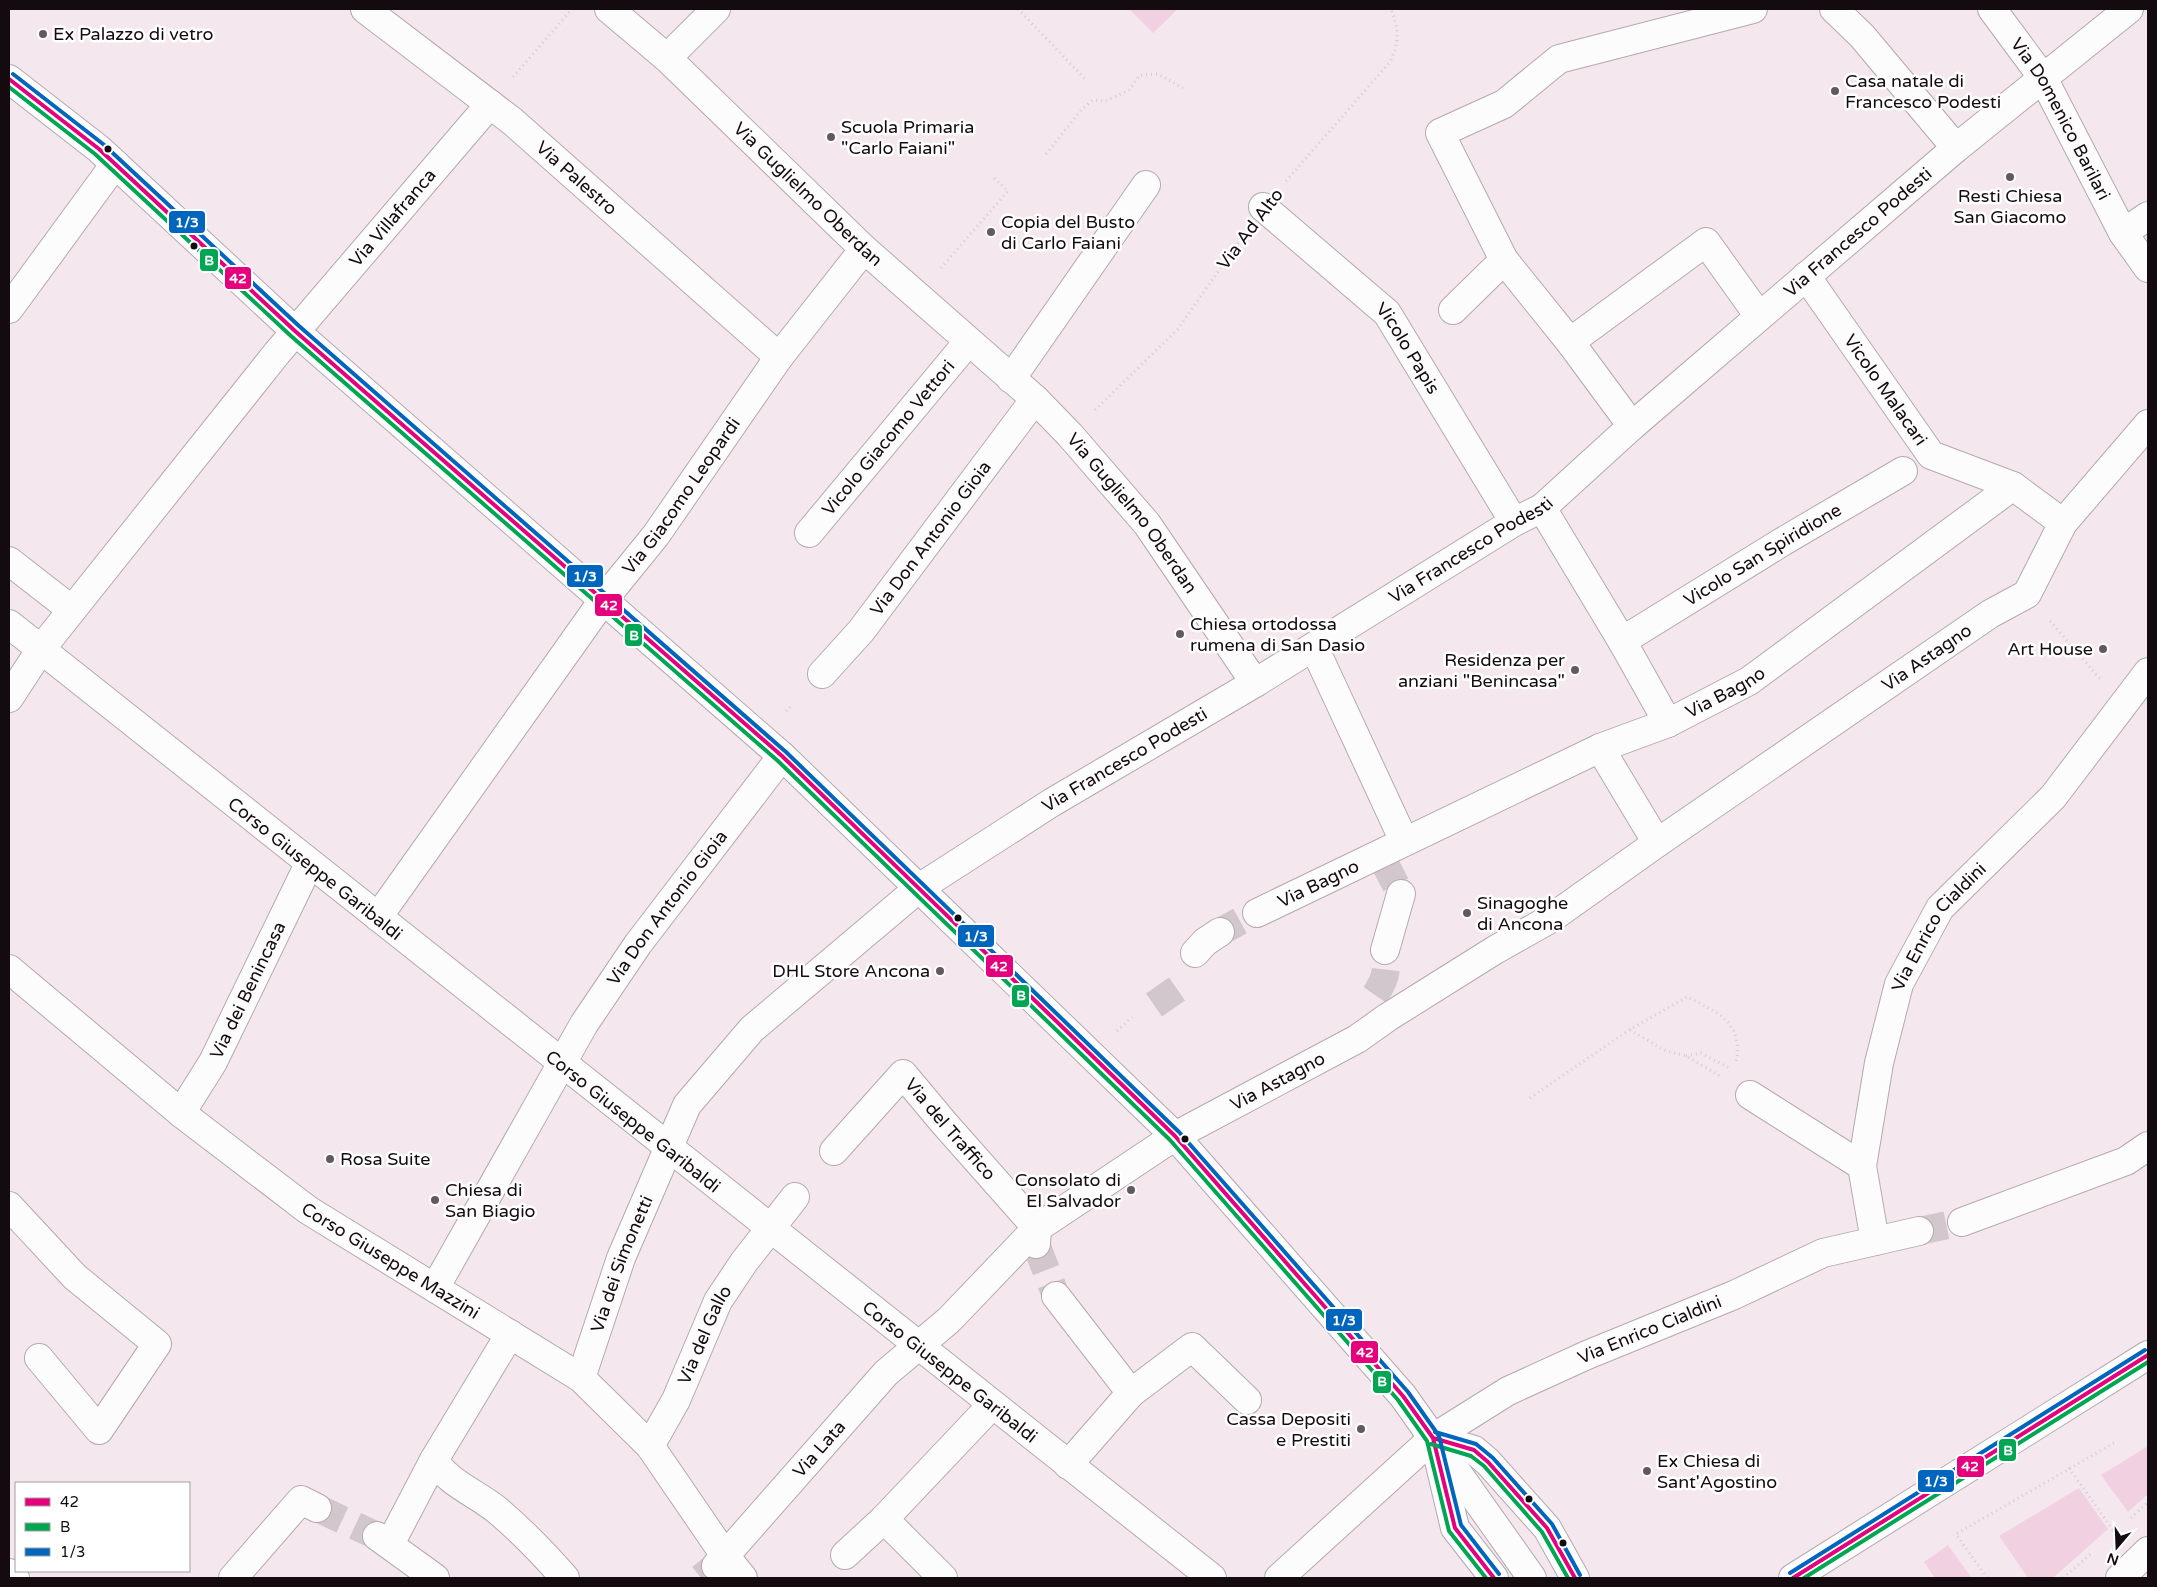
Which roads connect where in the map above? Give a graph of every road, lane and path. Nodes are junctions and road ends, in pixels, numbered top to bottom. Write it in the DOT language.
graph roads {
  1 [pos="365,9"];
  2 [pos="572,9"];
  3 [pos="609,9"];
  4 [pos="716,9"];
  5 [pos="1018,9"];
  6 [pos="1391,9"];
  7 [pos="1753,9"];
  8 [pos="1834,9"];
  9 [pos="1992,9"];
  10 [pos="2129,9"];
  11 [pos="667,58"];
  12 [pos="2042,78"];
  13 [pos="9,79"];
  14 [pos="1086,80"];
  15 [pos="1183,88"];
  16 [pos="490,104"];
  17 [pos="1956,148"];
  18 [pos="1046,154"];
  19 [pos="107,157"];
  20 [pos="994,178"];
  21 [pos="1146,185"];
  22 [pos="1263,207"];
  23 [pos="2148,216"];
  24 [pos="2123,233"];
  25 [pos="864,248"];
  26 [pos="1504,260"];
  27 [pos="2148,268"];
  28 [pos="1806,276"];
  29 [pos="917,296"];
  30 [pos="9,310"];
  31 [pos="1453,310"];
  32 [pos="1758,316"];
  33 [pos="295,331"];
  34 [pos="968,342"];
  35 [pos="1570,342"];
  36 [pos="779,357"];
  37 [pos="1011,379"];
  38 [pos="1035,400"];
  39 [pos="2148,424"];
  40 [pos="1632,426"];
  41 [pos="1070,435"];
  42 [pos="1918,463"];
  43 [pos="2013,486"];
  44 [pos="1542,508"];
  45 [pos="1514,522"];
  46 [pos="2063,523"];
  47 [pos="809,533"];
  48 [pos="9,562"];
  49 [pos="2027,594"];
  50 [pos="604,599"];
  51 [pos="72,610"];
  52 [pos="9,624"];
  53 [pos="1622,641"];
  54 [pos="1314,646"];
  55 [pos="48,655"];
  56 [pos="2148,672"];
  57 [pos="822,674"];
  58 [pos="1255,682"];
  59 [pos="9,698"];
  60 [pos="2123,706"];
  61 [pos="1668,723"];
  62 [pos="1600,748"];
  63 [pos="782,756"];
  64 [pos="1404,841"];
  65 [pos="1657,843"];
  66 [pos="309,864"];
  67 [pos="919,888"];
  68 [pos="1401,894"];
  69 [pos="1257,913"];
  70 [pos="378,917"];
  71 [pos="1220,932"];
  72 [pos="1385,950"];
  73 [pos="1195,953"];
  74 [pos="9,969"];
  75 [pos="1629,1030"];
  76 [pos="1686,1056"];
  77 [pos="560,1066"];
  78 [pos="1717,1074"];
  79 [pos="1750,1095"];
  80 [pos="1530,1098"];
  81 [pos="181,1113"];
  82 [pos="1175,1136"];
  83 [pos="2148,1146"];
  84 [pos="668,1151"];
  85 [pos="834,1151"];
  86 [pos="1862,1166"];
  87 [pos="795,1197"];
  88 [pos="9,1206"];
  89 [pos="1962,1222"];
  90 [pos="769,1230"];
  91 [pos="1919,1231"];
  92 [pos="1037,1236"];
  93 [pos="1875,1242"];
  94 [pos="435,1288"];
  95 [pos="1056,1296"];
  96 [pos="510,1334"];
  97 [pos="918,1345"];
  98 [pos="2148,1355"];
  99 [pos="39,1358"];
  100 [pos="581,1378"];
  101 [pos="1131,1393"];
  102 [pos="1247,1400"];
  103 [pos="991,1406"];
  104 [pos="1433,1438"];
  105 [pos="2114,1443"];
  106 [pos="650,1446"];
  107 [pos="434,1460"];
  108 [pos="1068,1465"];
  109 [pos="2069,1468"];
  110 [pos="317,1508"];
  111 [pos="884,1520"];
  112 [pos="2115,1533"];
  113 [pos="2148,1551"];
  114 [pos="845,1555"];
  115 [pos="721,1561"];
  116 [pos="9,1573"];
  117 [pos="15,1578"];
  118 [pos="233,1578"];
  119 [pos="435,1578"];
  120 [pos="565,1578"];
  121 [pos="743,1578"];
  122 [pos="943,1578"];
  123 [pos="1212,1578"];
  124 [pos="1279,1578"];
  125 [pos="1494,1578"];
  126 [pos="1532,1578"];
  127 [pos="1575,1578"];
  128 [pos="1793,1578"];
  129 [pos="1987,1578"];
  130 [pos="2120,1578"];
  1 -- 16 [label="street, Via Palestro"];
  2 -- 16 [label="path"];
  3 -- 11 [label="street, Via Guglielmo Oberdan"];
  4 -- 11 [label="street"];
  5 -- 14 [label="path"];
  6 -- 22 [label="path, Via Ad Alto"];
  7 -- 26 [label="street"];
  8 -- 17 [label="street"];
  9 -- 12 [label="street, Via Domenico Barilari"];
  10 -- 12 [label="street, Via Francesco Podesti"];
  11 -- 25 [label="street, Via Guglielmo Oberdan"];
  12 -- 17 [label="street, Via Francesco Podesti"];
  12 -- 24 [label="street, Via Domenico Barilari"];
  13 -- 19 [label="street"];
  15 -- 18 [label="path"];
  16 -- 33 [label="street, Via Villafranca"];
  16 -- 36 [label="street, Via Palestro"];
  17 -- 28 [label="street, Via Francesco Podesti"];
  19 -- 30 [label="street"];
  19 -- 33 [label="street"];
  20 -- 29 [label="path"];
  21 -- 37 [label="street"];
  22 -- 41 [label="path, Via Ad Alto"];
  22 -- 45 [label="street, Vicolo Papis"];
  23 -- 24 [label="street"];
  24 -- 27 [label="street, Via Domenico Barilari"];
  25 -- 29 [label="street, Via Guglielmo Oberdan"];
  25 -- 36 [label="street, Via Giacomo Leopardi"];
  26 -- 31 [label="street"];
  26 -- 35 [label="street"];
  28 -- 32 [label="street, Via Francesco Podesti"];
  28 -- 42 [label="street, Vicolo Malacari"];
  29 -- 34 [label="street, Via Guglielmo Oberdan"];
  32 -- 35 [label="street"];
  32 -- 40 [label="street, Via Francesco Podesti"];
  33 -- 50 [label="street"];
  33 -- 51 [label="street, Via Villafranca"];
  34 -- 37 [label="street, Via Guglielmo Oberdan"];
  34 -- 47 [label="street, Vicolo Giacomo Vettori"];
  35 -- 40 [label="street"];
  36 -- 50 [label="street, Via Giacomo Leopardi"];
  37 -- 38 [label="street, Via Guglielmo Oberdan"];
  38 -- 41 [label="street, Via Guglielmo Oberdan"];
  38 -- 57 [label="street, Via Don Antonio Gioia"];
  39 -- 46 [label="street"];
  40 -- 44 [label="street, Via Francesco Podesti"];
  41 -- 58 [label="street, Via Guglielmo Oberdan"];
  42 -- 43 [label="street, Vicolo Malacari"];
  42 -- 53 [label="street, Vicolo San Spiridione"];
  43 -- 46 [label="street, Vicolo Malacari"];
  43 -- 61 [label="street, Via Bagno"];
  44 -- 45 [label="street, Via Francesco Podesti"];
  44 -- 53 [label="street"];
  45 -- 54 [label="street, Via Francesco Podesti"];
  46 -- 49 [label="street"];
  48 -- 51 [label="street"];
  49 -- 60 [label="path"];
  49 -- 65 [label="street, Via Astagno"];
  50 -- 63 [label="street"];
  50 -- 70 [label="street, Via Giacomo Leopardi"];
  51 -- 55 [label="street, Via Villafranca"];
  52 -- 55 [label="street, Corso Giuseppe Garibaldi"];
  53 -- 61 [label="street"];
  54 -- 58 [label="street, Via Francesco Podesti"];
  54 -- 64 [label="street"];
  55 -- 59 [label="street, Via Villafranca"];
  55 -- 66 [label="street, Corso Giuseppe Garibaldi"];
  56 -- 60 [label="street, Via Enrico Cialdini"];
  58 -- 67 [label="street, Via Francesco Podesti"];
  60 -- 86 [label="street, Via Enrico Cialdini"];
  61 -- 62 [label="street, Via Bagno"];
  62 -- 64 [label="street, Via Bagno"];
  62 -- 65 [label="street"];
  63 -- 67 [label="street"];
  63 -- 77 [label="street, Via Don Antonio Gioia"];
  64 -- 69 [label="street, Via Bagno"];
  65 -- 82 [label="street, Via Astagno"];
  66 -- 70 [label="street, Corso Giuseppe Garibaldi"];
  66 -- 81 [label="street, Via dei Benincasa"];
  67 -- 82 [label="street"];
  67 -- 84 [label="street, Via Francesco Podesti"];
  68 -- 72 [label="street"];
  70 -- 77 [label="street, Corso Giuseppe Garibaldi"];
  71 -- 73 [label="street"];
  74 -- 81 [label="street, Corso Giuseppe Mazzini"];
  75 -- 76 [label="path"];
  75 -- 76 [label="path"];
  75 -- 80 [label="path"];
  76 -- 78 [label="path"];
  77 -- 84 [label="street, Corso Giuseppe Garibaldi"];
  77 -- 94 [label="street, Via Don Antonio Gioia"];
  79 -- 86 [label="street"];
  81 -- 94 [label="street, Corso Giuseppe Mazzini"];
  82 -- 92 [label="street, Via Astagno"];
  82 -- 104 [label="street"];
  83 -- 89 [label="street"];
  84 -- 90 [label="street, Corso Giuseppe Garibaldi"];
  84 -- 100 [label="street, Via dei Simonetti"];
  85 -- 92 [label="street, Via del Traffico"];
  86 -- 93 [label="street, Via Enrico Cialdini"];
  87 -- 90 [label="street"];
  88 -- 99 [label="street"];
  90 -- 97 [label="street, Corso Giuseppe Garibaldi"];
  90 -- 106 [label="street, Via del Gallo"];
  91 -- 93 [label="street, Via Enrico Cialdini"];
  92 -- 97 [label="street, Via Astagno"];
  93 -- 104 [label="street, Via Enrico Cialdini"];
  94 -- 96 [label="street, Corso Giuseppe Mazzini"];
  95 -- 101 [label="street"];
  96 -- 100 [label="street, Corso Giuseppe Mazzini"];
  96 -- 107 [label="street"];
  97 -- 103 [label="street, Corso Giuseppe Garibaldi"];
  97 -- 115 [label="street, Via Lata"];
  98 -- 128 [label="street"];
  100 -- 106 [label="street, Corso Giuseppe Mazzini"];
  101 -- 102 [label="street"];
  101 -- 108 [label="street"];
  103 -- 108 [label="street, Corso Giuseppe Garibaldi"];
  103 -- 111 [label="street"];
  104 -- 124 [label="street, Via Enrico Cialdini"];
  104 -- 125 [label="street"];
  104 -- 126 [label="street"];
  104 -- 127 [label="street"];
  105 -- 109 [label="path"];
  106 -- 115 [label="street, Corso Giuseppe Mazzini"];
  107 -- 119 [label="street"];
  107 -- 120 [label="street"];
  108 -- 123 [label="street, Corso Giuseppe Garibaldi"];
  109 -- 112 [label="path"];
  109 -- 129 [label="path"];
  110 -- 118 [label="street"];
  111 -- 114 [label="street"];
  111 -- 122 [label="street"];
  113 -- 130 [label="street"];
  115 -- 121 [label="street, Corso Giuseppe Mazzini"];
  116 -- 117 [label="street"];
}
